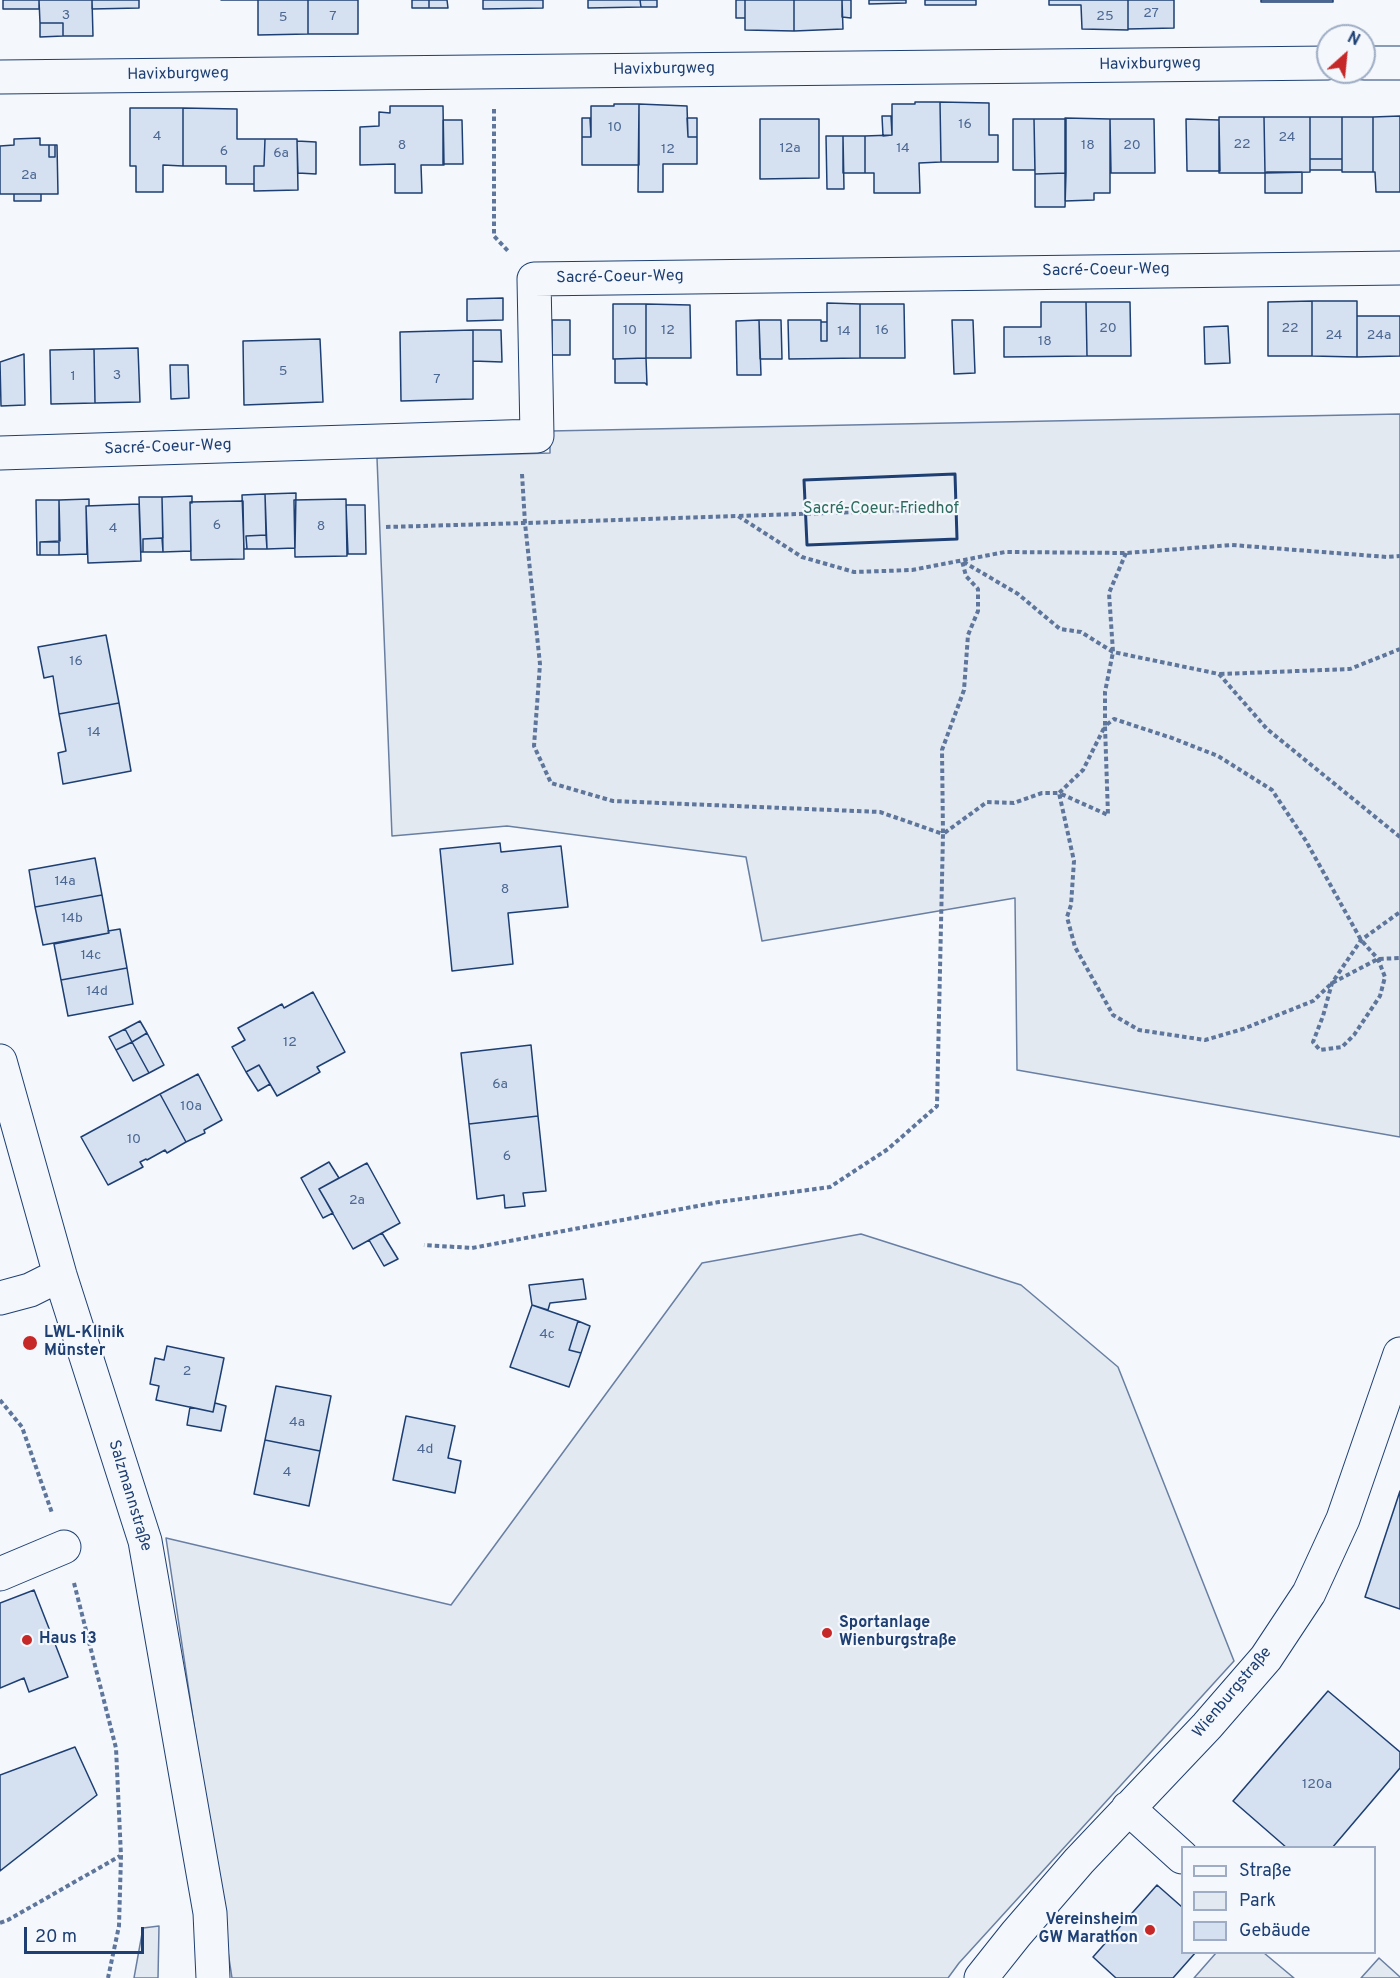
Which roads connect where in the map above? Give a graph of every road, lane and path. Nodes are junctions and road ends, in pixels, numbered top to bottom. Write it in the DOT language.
graph roads {
  1 [pos="1316,63"];
  2 [pos="1376,63"];
  3 [pos="1400,63"];
  4 [pos="494,72"];
  5 [pos="0,77"];
  6 [pos="1400,268"];
  7 [pos="534,279"];
  8 [pos="520,437"];
  9 [pos="0,453"];
  10 [pos="914,510"];
  11 [pos="738,516"];
  12 [pos="525,523"];
  13 [pos="386,528"];
  14 [pos="1126,552"];
  15 [pos="1400,556"];
  16 [pos="962,561"];
  17 [pos="1400,649"];
  18 [pos="1113,652"];
  19 [pos="1219,674"];
  20 [pos="1106,726"];
  21 [pos="1059,793"];
  22 [pos="943,834"];
  23 [pos="1400,837"];
  24 [pos="1400,912"];
  25 [pos="1361,940"];
  26 [pos="1400,958"];
  27 [pos="1378,959"];
  28 [pos="1332,983"];
  29 [pos="0,1060"];
  30 [pos="424,1245"];
  31 [pos="60,1275"];
  32 [pos="0,1298"];
  33 [pos="1400,1354"];
  34 [pos="0,1400"];
  35 [pos="64,1548"];
  36 [pos="0,1574"];
  37 [pos="1128,1808"];
  38 [pos="121,1856"];
  39 [pos="1181,1856"];
  40 [pos="0,1923"];
  41 [pos="108,1978"];
  42 [pos="213,1978"];
  43 [pos="981,1978"];
  1 -- 4 [label="street, Havixburgweg"];
  2 -- 3 [label="street"];
  4 -- 5 [label="street, Havixburgweg"];
  4 -- 7 [label="path"];
  6 -- 7 [label="street, Sacré-Coeur-Weg"];
  7 -- 8 [label="street, Sacré-Coeur-Weg"];
  8 -- 9 [label="street, Sacré-Coeur-Weg"];
  8 -- 12 [label="path"];
  10 -- 11 [label="path"];
  11 -- 12 [label="path"];
  11 -- 16 [label="path"];
  12 -- 13 [label="path"];
  12 -- 22 [label="path"];
  14 -- 15 [label="path"];
  14 -- 16 [label="path"];
  14 -- 18 [label="path"];
  16 -- 18 [label="path"];
  16 -- 22 [label="path"];
  17 -- 19 [label="path"];
  18 -- 19 [label="path"];
  18 -- 20 [label="path"];
  19 -- 23 [label="path"];
  20 -- 21 [label="path"];
  20 -- 21 [label="path"];
  20 -- 25 [label="path"];
  21 -- 22 [label="path"];
  21 -- 28 [label="path"];
  22 -- 30 [label="path"];
  24 -- 25 [label="path"];
  25 -- 27 [label="path"];
  25 -- 28 [label="path"];
  26 -- 27 [label="path"];
  27 -- 28 [label="path"];
  27 -- 28 [label="path"];
  29 -- 31 [label="street, Salzmannstraße"];
  31 -- 32 [label="street"];
  31 -- 42 [label="street, Salzmannstraße"];
  33 -- 37 [label="street, Wienburgstraße"];
  34 -- 35 [label="path"];
  35 -- 36 [label="street"];
  35 -- 38 [label="path"];
  37 -- 39 [label="street"];
  37 -- 43 [label="street, Wienburgstraße"];
  38 -- 40 [label="path"];
  38 -- 41 [label="path"];
}
